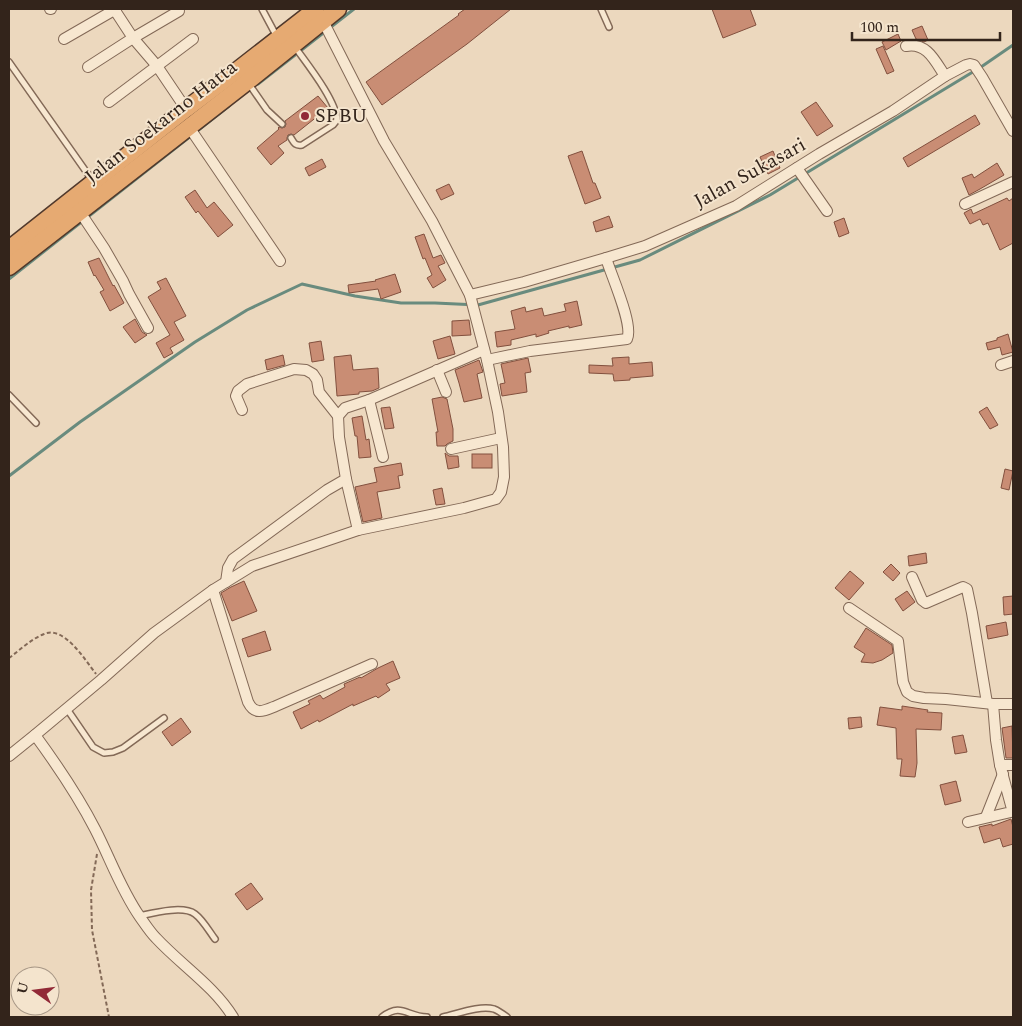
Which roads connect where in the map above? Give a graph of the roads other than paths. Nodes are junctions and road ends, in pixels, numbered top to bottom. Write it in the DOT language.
graph roads {
  1 [pos="115,9"];
  2 [pos="262,9"];
  3 [pos="338,9"];
  4 [pos="601,9"];
  5 [pos="179,11"];
  6 [pos="321,18"];
  7 [pos="609,27"];
  8 [pos="134,38"];
  9 [pos="64,39"];
  10 [pos="193,39"];
  11 [pos="278,39"];
  12 [pos="294,44"];
  13 [pos="906,46"];
  14 [pos="9,62"];
  15 [pos="88,67"];
  16 [pos="159,70"];
  17 [pos="945,76"];
  18 [pos="247,82"];
  19 [pos="109,102"];
  20 [pos="181,103"];
  21 [pos="282,124"];
  22 [pos="191,129"];
  23 [pos="1013,131"];
  24 [pos="291,138"];
  25 [pos="798,169"];
  26 [pos="94,182"];
  27 [pos="1013,182"];
  28 [pos="965,204"];
  29 [pos="827,211"];
  30 [pos="81,215"];
  31 [pos="9,249"];
  32 [pos="280,261"];
  33 [pos="607,261"];
  34 [pos="9,267"];
  35 [pos="471,298"];
  36 [pos="148,328"];
  37 [pos="486,355"];
  38 [pos="1013,360"];
  39 [pos="1001,365"];
  40 [pos="437,370"];
  41 [pos="446,392"];
  42 [pos="9,395"];
  43 [pos="369,400"];
  44 [pos="242,410"];
  45 [pos="338,416"];
  46 [pos="36,423"];
  47 [pos="501,438"];
  48 [pos="451,448"];
  49 [pos="383,457"];
  50 [pos="346,479"];
  51 [pos="358,530"];
  52 [pos="912,577"];
  53 [pos="226,582"];
  54 [pos="213,590"];
  55 [pos="849,608"];
  56 [pos="372,664"];
  57 [pos="990,703"];
  58 [pos="1013,704"];
  59 [pos="66,709"];
  60 [pos="164,718"];
  61 [pos="35,735"];
  62 [pos="9,756"];
  63 [pos="1013,765"];
  64 [pos="1002,769"];
  65 [pos="986,817"];
  66 [pos="968,822"];
  67 [pos="139,916"];
  68 [pos="215,939"];
  69 [pos="233,1017"];
  70 [pos="382,1017"];
  71 [pos="427,1017"];
  72 [pos="443,1017"];
  73 [pos="507,1017"];
  1 -- 8 [label="street"];
  1 -- 9 [label="street"];
  2 -- 11 [label="lane"];
  3 -- 6 [label="highway, Jalan Soekarno Hatta"];
  4 -- 7 [label="lane"];
  5 -- 8 [label="street"];
  6 -- 11 [label="highway, Jalan Soekarno Hatta"];
  6 -- 12 [label="highway, Jalan Soekarno Hatta"];
  6 -- 35 [label="street"];
  8 -- 15 [label="street"];
  8 -- 16 [label="street"];
  10 -- 16 [label="street"];
  11 -- 20 [label="highway, Jalan Soekarno Hatta"];
  12 -- 18 [label="highway, Jalan Soekarno Hatta"];
  12 -- 24 [label="lane"];
  13 -- 17 [label="street"];
  14 -- 26 [label="lane"];
  16 -- 19 [label="street"];
  16 -- 20 [label="street"];
  17 -- 23 [label="street, Jalan Sukasari"];
  17 -- 25 [label="street, Jalan Sukasari"];
  18 -- 21 [label="lane"];
  18 -- 22 [label="highway, Jalan Soekarno Hatta"];
  20 -- 26 [label="highway, Jalan Soekarno Hatta"];
  22 -- 30 [label="highway, Jalan Soekarno Hatta"];
  22 -- 32 [label="street"];
  25 -- 29 [label="street"];
  25 -- 33 [label="street, Jalan Sukasari"];
  26 -- 31 [label="highway, Jalan Soekarno Hatta"];
  27 -- 28 [label="street"];
  30 -- 34 [label="highway, Jalan Soekarno Hatta"];
  30 -- 36 [label="street"];
  33 -- 35 [label="street, Jalan Sukasari"];
  33 -- 37 [label="street"];
  35 -- 37 [label="street"];
  37 -- 40 [label="street"];
  37 -- 47 [label="street"];
  38 -- 39 [label="street"];
  40 -- 41 [label="street"];
  40 -- 43 [label="street"];
  42 -- 46 [label="lane"];
  43 -- 45 [label="street"];
  43 -- 49 [label="street"];
  44 -- 45 [label="street"];
  45 -- 50 [label="street"];
  47 -- 48 [label="street"];
  47 -- 51 [label="street"];
  50 -- 51 [label="street"];
  50 -- 53 [label="street"];
  51 -- 53 [label="street"];
  52 -- 57 [label="street"];
  53 -- 54 [label="street"];
  54 -- 56 [label="street"];
  54 -- 59 [label="street"];
  55 -- 57 [label="street"];
  57 -- 58 [label="street"];
  57 -- 64 [label="street"];
  59 -- 60 [label="lane"];
  59 -- 61 [label="street"];
  61 -- 62 [label="street"];
  61 -- 67 [label="street"];
  63 -- 64 [label="street"];
  64 -- 65 [label="street"];
  64 -- 65 [label="street"];
  65 -- 66 [label="street"];
  67 -- 68 [label="lane"];
  67 -- 69 [label="street"];
  70 -- 71 [label="lane"];
  72 -- 73 [label="lane"];
}
